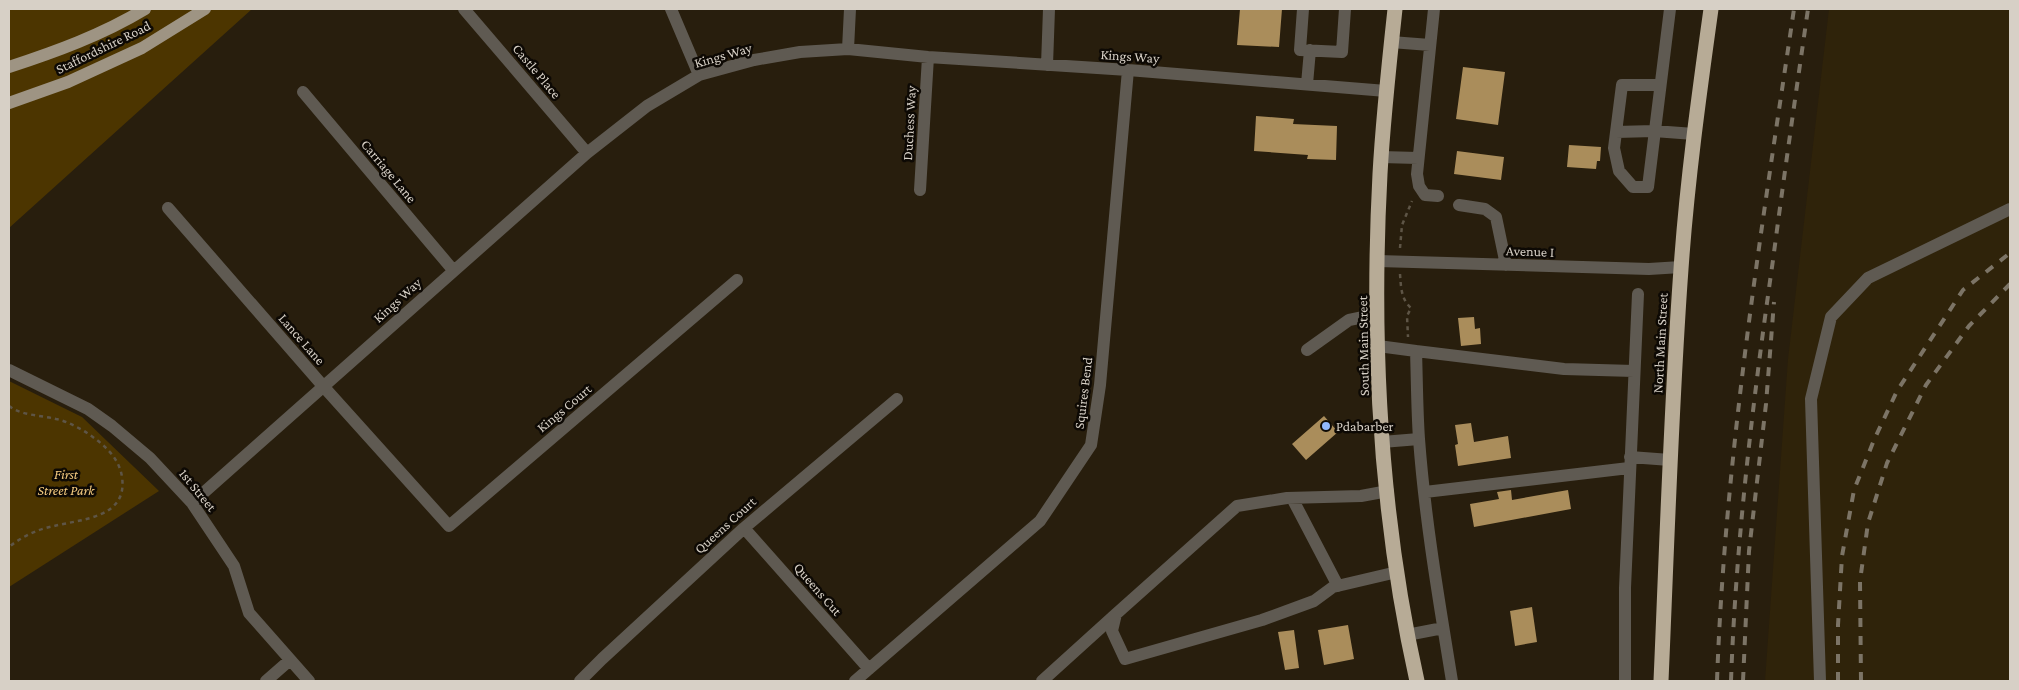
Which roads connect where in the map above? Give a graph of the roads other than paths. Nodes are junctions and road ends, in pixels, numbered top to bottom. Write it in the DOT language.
graph roads {
  1 [pos="144,9"];
  2 [pos="205,9"];
  3 [pos="464,9"];
  4 [pos="671,9"];
  5 [pos="850,9"];
  6 [pos="1049,9"];
  7 [pos="1303,9"];
  8 [pos="1345,9"];
  9 [pos="1395,9"];
  10 [pos="1434,9"];
  11 [pos="1670,9"];
  12 [pos="1711,9"];
  13 [pos="1391,42"];
  14 [pos="1430,45"];
  15 [pos="848,49"];
  16 [pos="1310,50"];
  17 [pos="928,57"];
  18 [pos="1047,65"];
  19 [pos="9,68"];
  20 [pos="1128,70"];
  21 [pos="699,75"];
  22 [pos="1307,84"];
  23 [pos="1660,85"];
  24 [pos="1386,91"];
  25 [pos="303,92"];
  26 [pos="9,103"];
  27 [pos="1654,131"];
  28 [pos="1616,132"];
  29 [pos="1694,134"];
  30 [pos="587,152"];
  31 [pos="1381,157"];
  32 [pos="1418,158"];
  33 [pos="920,190"];
  34 [pos="1438,196"];
  35 [pos="1459,205"];
  36 [pos="168,208"];
  37 [pos="2010,209"];
  38 [pos="1378,261"];
  39 [pos="1506,265"];
  40 [pos="1681,267"];
  41 [pos="453,270"];
  42 [pos="737,280"];
  43 [pos="1638,294"];
  44 [pos="1378,314"];
  45 [pos="1378,346"];
  46 [pos="1307,350"];
  47 [pos="1416,351"];
  48 [pos="9,370"];
  49 [pos="1634,371"];
  50 [pos="323,386"];
  51 [pos="897,399"];
  52 [pos="1419,438"];
  53 [pos="1382,442"];
  54 [pos="1670,460"];
  55 [pos="1629,462"];
  56 [pos="414,489"];
  57 [pos="1388,491"];
  58 [pos="1424,492"];
  59 [pos="1292,498"];
  60 [pos="192,503"];
  61 [pos="744,528"];
  62 [pos="1397,572"];
  63 [pos="1338,586"];
  64 [pos="1116,614"];
  65 [pos="1443,628"];
  66 [pos="1407,635"];
  67 [pos="290,660"];
  68 [pos="869,669"];
  69 [pos="266,681"];
  70 [pos="309,681"];
  71 [pos="580,681"];
  72 [pos="855,681"];
  73 [pos="1042,681"];
  74 [pos="1417,681"];
  75 [pos="1452,681"];
  76 [pos="1625,681"];
  77 [pos="1661,681"];
  78 [pos="1820,681"];
  1 -- 19 [label="main road, Staffordshire Road"];
  2 -- 26 [label="main road, Staffordshire Road"];
  3 -- 30 [label="street, Castle Place"];
  4 -- 21 [label="street"];
  5 -- 15 [label="street"];
  6 -- 18 [label="street"];
  7 -- 16 [label="street"];
  8 -- 16 [label="street"];
  9 -- 13 [label="highway, South Main Street"];
  10 -- 14 [label="street"];
  11 -- 23 [label="street"];
  12 -- 29 [label="highway, North Main Street"];
  13 -- 14 [label="street"];
  13 -- 24 [label="highway, South Main Street"];
  14 -- 32 [label="street"];
  15 -- 17 [label="street, Kings Way"];
  15 -- 21 [label="street, Kings Way"];
  16 -- 22 [label="street"];
  17 -- 18 [label="street, Kings Way"];
  17 -- 33 [label="street, Duchess Way"];
  18 -- 20 [label="street, Kings Way"];
  20 -- 22 [label="street, Kings Way"];
  20 -- 68 [label="street, Squires Bend"];
  21 -- 30 [label="street, Kings Way"];
  22 -- 24 [label="street, Kings Way"];
  23 -- 27 [label="street"];
  23 -- 28 [label="street"];
  24 -- 31 [label="highway, South Main Street"];
  25 -- 41 [label="street, Carriage Lane"];
  27 -- 28 [label="street"];
  27 -- 28 [label="street"];
  27 -- 29 [label="street"];
  29 -- 40 [label="highway, North Main Street"];
  30 -- 41 [label="street, Kings Way"];
  31 -- 32 [label="street"];
  31 -- 38 [label="highway, South Main Street"];
  32 -- 34 [label="street"];
  35 -- 39 [label="street"];
  36 -- 50 [label="street, Lance Lane"];
  37 -- 78 [label="street"];
  38 -- 39 [label="street, Avenue I"];
  38 -- 44 [label="highway, South Main Street"];
  39 -- 40 [label="street, Avenue I"];
  40 -- 54 [label="highway, North Main Street"];
  41 -- 50 [label="street, Kings Way"];
  42 -- 56 [label="street, Kings Court"];
  43 -- 49 [label="street"];
  44 -- 45 [label="highway, South Main Street"];
  44 -- 46 [label="street"];
  45 -- 47 [label="street"];
  45 -- 53 [label="highway, South Main Street"];
  47 -- 49 [label="street"];
  47 -- 52 [label="street"];
  48 -- 60 [label="street, 1st Street"];
  49 -- 55 [label="street"];
  50 -- 56 [label="street, Lance Lane"];
  50 -- 60 [label="street, Kings Way"];
  51 -- 61 [label="street, Queens Court"];
  52 -- 53 [label="street"];
  52 -- 58 [label="street"];
  53 -- 57 [label="highway, South Main Street"];
  54 -- 55 [label="street"];
  54 -- 77 [label="highway, North Main Street"];
  55 -- 58 [label="street"];
  55 -- 76 [label="street"];
  57 -- 59 [label="street"];
  57 -- 62 [label="highway, South Main Street"];
  58 -- 65 [label="street"];
  59 -- 63 [label="street"];
  59 -- 64 [label="street"];
  60 -- 67 [label="street, 1st Street"];
  61 -- 68 [label="street, Queens Cut"];
  61 -- 71 [label="street, Queens Court"];
  62 -- 63 [label="street"];
  62 -- 66 [label="highway, South Main Street"];
  63 -- 64 [label="street"];
  64 -- 73 [label="street"];
  65 -- 66 [label="street"];
  65 -- 75 [label="street"];
  66 -- 74 [label="highway, South Main Street"];
  67 -- 69 [label="street"];
  67 -- 70 [label="street, 1st Street"];
  68 -- 72 [label="street, Squires Bend"];
}
